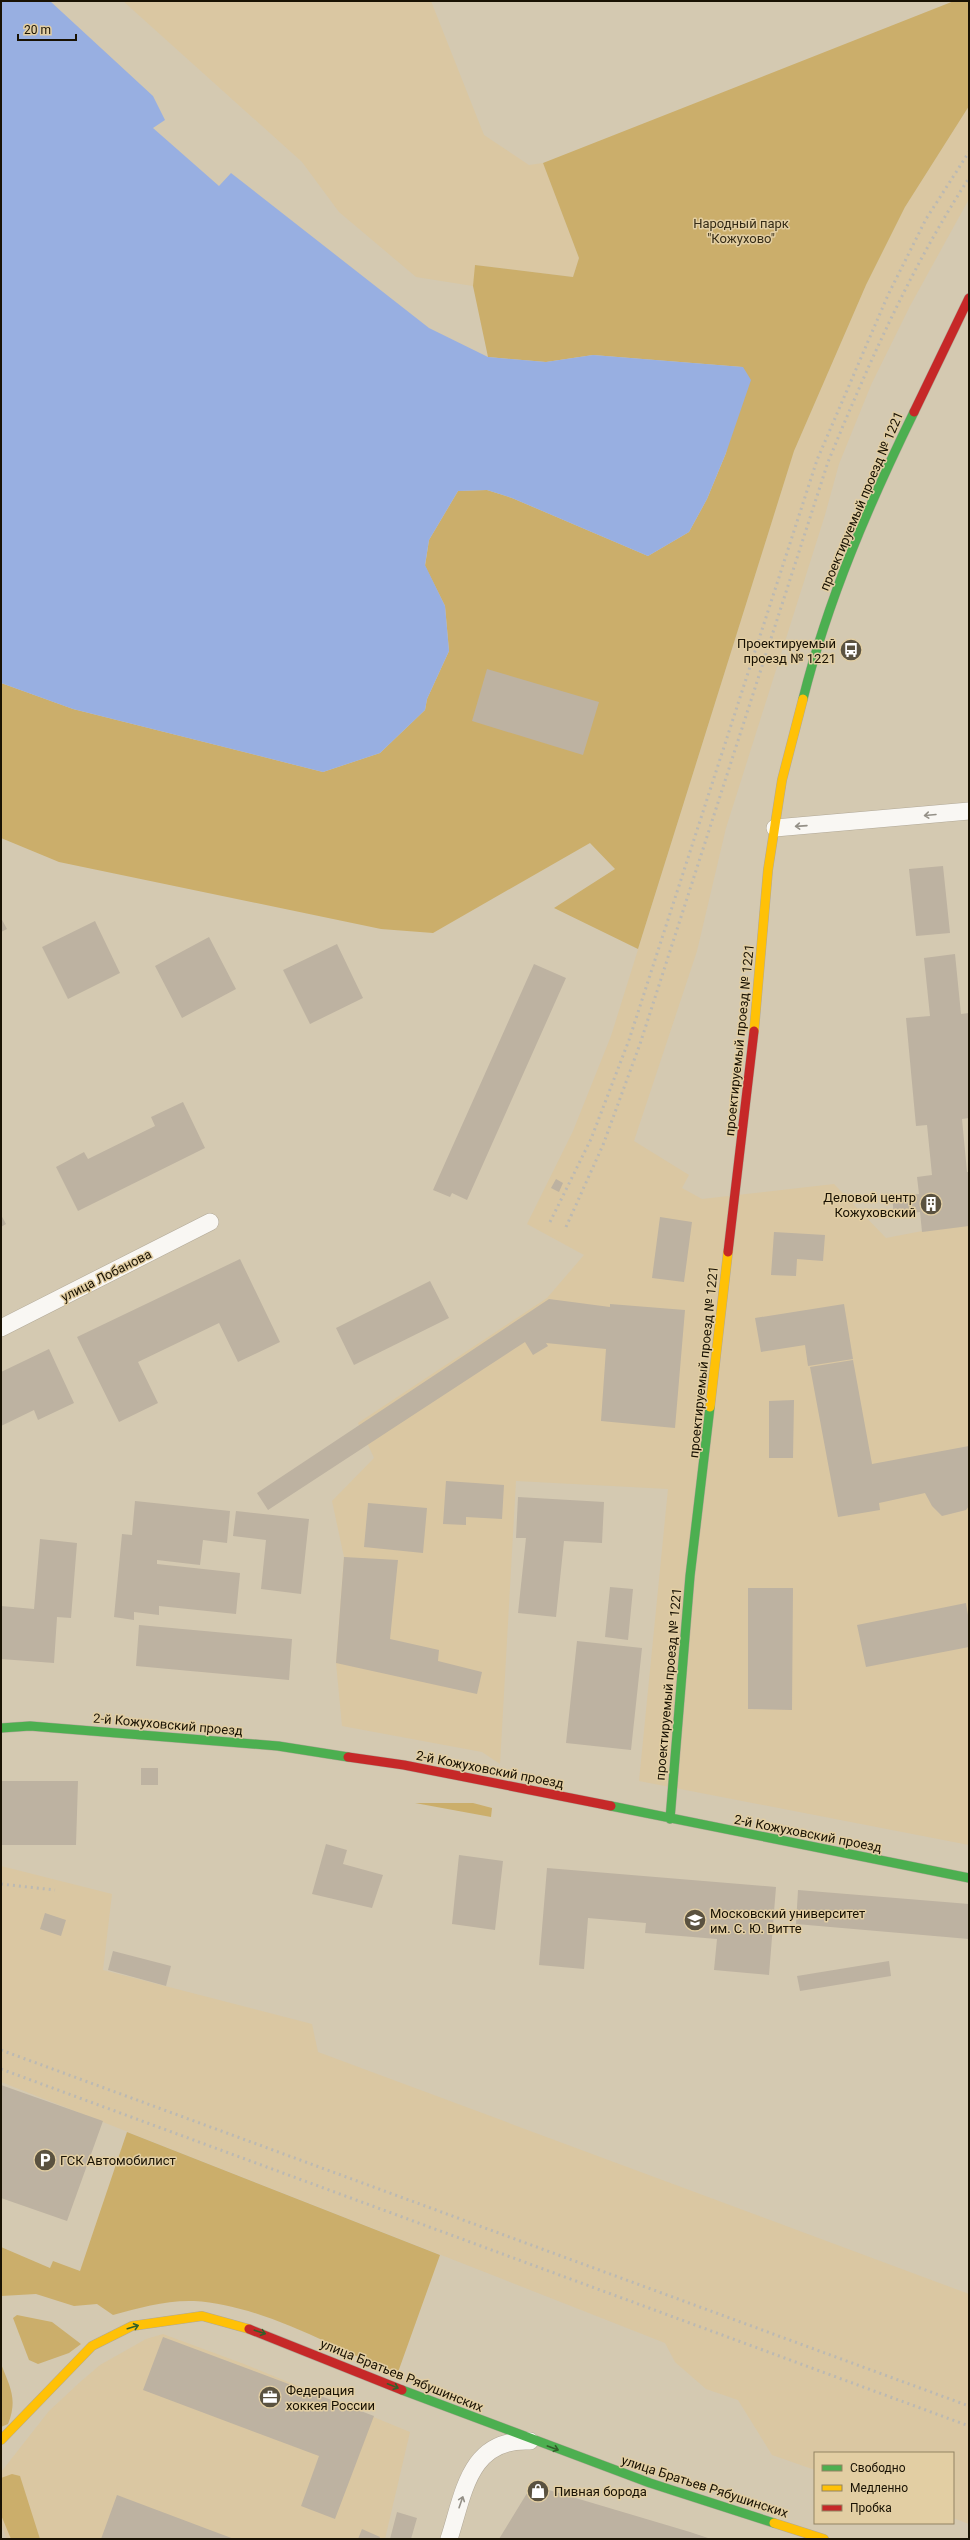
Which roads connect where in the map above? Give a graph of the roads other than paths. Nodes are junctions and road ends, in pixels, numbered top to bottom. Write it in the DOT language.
graph roads {
  1 [pos="969,298"];
  2 [pos="969,811"];
  3 [pos="775,828"];
  4 [pos="210,1222"];
  5 [pos="1,1328"];
  6 [pos="1,1728"];
  7 [pos="670,1819"];
  8 [pos="969,1878"];
  9 [pos="1,2440"];
  10 [pos="533,2441"];
  11 [pos="449,2539"];
  12 [pos="824,2539"];
  1 -- 3 [label="street, проектируемый проезд № 1221"];
  2 -- 3 [label="street, one-way"];
  3 -- 7 [label="street, проектируемый проезд № 1221"];
  4 -- 5 [label="street, улица Лобанова"];
  6 -- 7 [label="street, 2-й Кожуховский проезд"];
  7 -- 8 [label="street, 2-й Кожуховский проезд"];
  9 -- 10 [label="street, улица Братьев Рябушинских, one-way"];
  11 -- 10 [label="street, one-way"];
  10 -- 12 [label="street, улица Братьев Рябушинских, one-way"];
}
